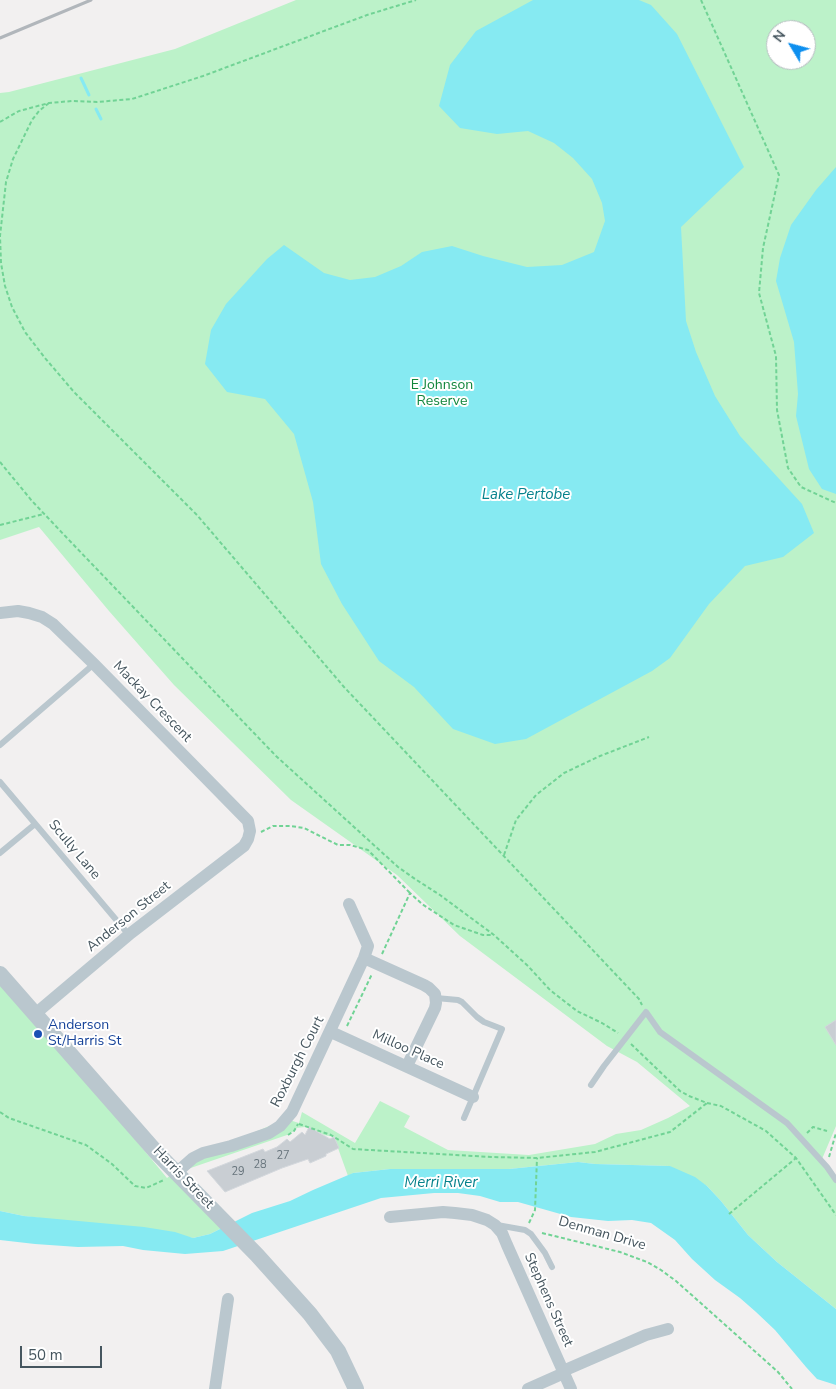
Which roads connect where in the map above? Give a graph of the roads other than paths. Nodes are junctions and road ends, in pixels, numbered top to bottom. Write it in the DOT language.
graph roads {
  1 [pos="1,612"];
  2 [pos="94,664"];
  3 [pos="0,745"];
  4 [pos="0,782"];
  5 [pos="35,824"];
  6 [pos="246,842"];
  7 [pos="0,853"];
  8 [pos="349,904"];
  9 [pos="128,935"];
  10 [pos="364,958"];
  11 [pos="0,974"];
  12 [pos="436,998"];
  13 [pos="35,1014"];
  14 [pos="330,1032"];
  15 [pos="407,1066"];
  16 [pos="591,1085"];
  17 [pos="473,1097"];
  18 [pos="464,1118"];
  19 [pos="176,1173"];
  20 [pos="836,1180"];
  21 [pos="390,1217"];
  22 [pos="496,1225"];
  23 [pos="552,1267"];
  24 [pos="228,1299"];
  25 [pos="668,1329"];
  26 [pos="563,1372"];
  27 [pos="215,1389"];
  28 [pos="356,1389"];
  29 [pos="528,1389"];
  30 [pos="571,1389"];
  1 -- 2 [label="street, Mackay Crescent"];
  2 -- 3 [label="lane"];
  2 -- 6 [label="street, Mackay Crescent"];
  4 -- 5 [label="lane, Scully Lane"];
  5 -- 7 [label="lane"];
  5 -- 9 [label="lane, Scully Lane"];
  6 -- 9 [label="street, Anderson Street"];
  8 -- 10 [label="street"];
  9 -- 13 [label="street, Anderson Street"];
  10 -- 12 [label="street"];
  10 -- 14 [label="street, Roxburgh Court"];
  11 -- 13 [label="street, Harris Street"];
  12 -- 15 [label="street"];
  12 -- 17 [label="lane"];
  13 -- 19 [label="street, Harris Street"];
  14 -- 15 [label="street, Milloo Place"];
  14 -- 19 [label="street, Roxburgh Court"];
  15 -- 17 [label="street, Milloo Place"];
  16 -- 20 [label="lane"];
  17 -- 18 [label="lane"];
  19 -- 28 [label="street, Harris Street"];
  21 -- 22 [label="street"];
  22 -- 23 [label="lane"];
  22 -- 26 [label="street, Stephens Street"];
  24 -- 27 [label="street"];
  25 -- 26 [label="street"];
  26 -- 29 [label="street"];
  26 -- 30 [label="street, Stephens Street"];
}
